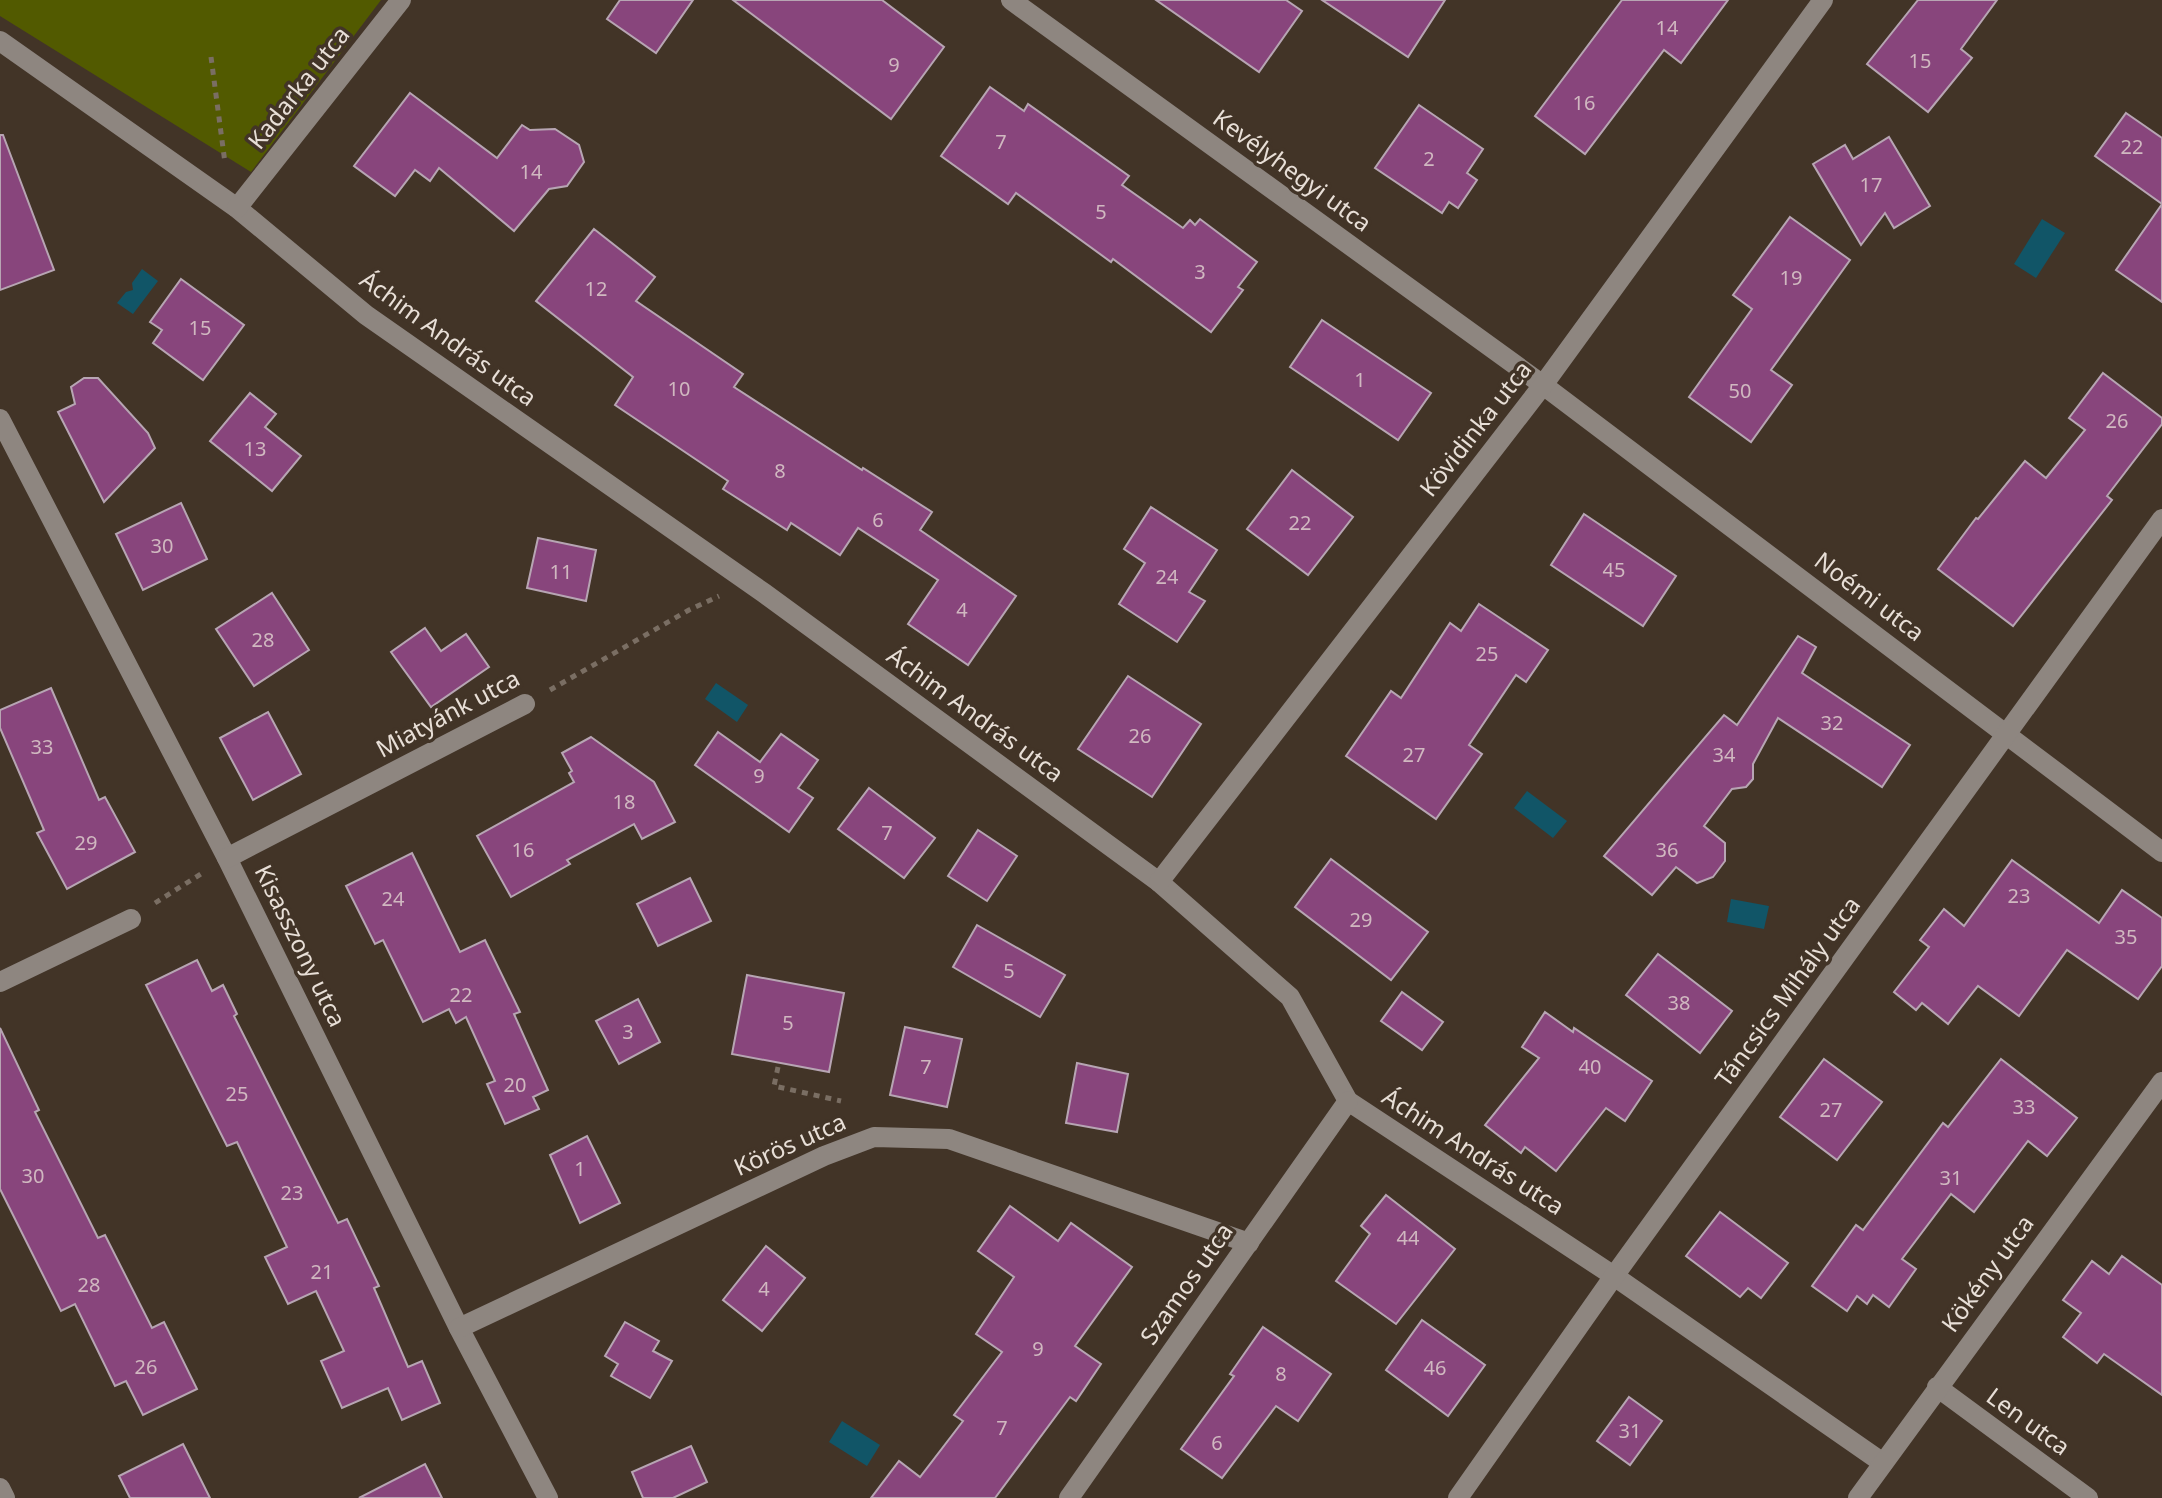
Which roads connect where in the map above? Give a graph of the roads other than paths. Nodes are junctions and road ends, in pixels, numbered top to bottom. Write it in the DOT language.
graph roads {
  1 [pos="401,0"];
  2 [pos="1011,0"];
  3 [pos="1823,0"];
  4 [pos="0,41"];
  5 [pos="234,206"];
  6 [pos="1543,385"];
  7 [pos="0,419"];
  8 [pos="2162,519"];
  9 [pos="525,704"];
  10 [pos="2007,733"];
  11 [pos="2162,852"];
  12 [pos="227,858"];
  13 [pos="1159,882"];
  14 [pos="131,919"];
  15 [pos="0,982"];
  16 [pos="2162,1082"];
  17 [pos="1348,1101"];
  18 [pos="1249,1243"];
  19 [pos="1614,1276"];
  20 [pos="459,1328"];
  21 [pos="1937,1387"];
  22 [pos="1883,1463"];
  23 [pos="0,1488"];
  24 [pos="5,1498"];
  25 [pos="548,1498"];
  26 [pos="1069,1498"];
  27 [pos="1458,1498"];
  28 [pos="1858,1498"];
  29 [pos="2088,1498"];
  1 -- 5 [label="street, Kadarka utca"];
  2 -- 6 [label="street, Kevélyhegyi utca"];
  3 -- 6 [label="street, Kövidinka utca"];
  4 -- 5 [label="street, Áchim András utca"];
  5 -- 13 [label="street, Áchim András utca"];
  6 -- 10 [label="street, Noémi utca"];
  6 -- 13 [label="street, Kövidinka utca"];
  7 -- 12 [label="street, Kisasszony utca"];
  8 -- 10 [label="street, Táncsics Mihály utca"];
  9 -- 12 [label="street, Miatyánk utca"];
  10 -- 11 [label="street, Noémi utca"];
  10 -- 19 [label="street, Táncsics Mihály utca"];
  12 -- 20 [label="street, Kisasszony utca"];
  13 -- 17 [label="street, Áchim András utca"];
  14 -- 15 [label="street"];
  16 -- 21 [label="street, Kökény utca"];
  17 -- 18 [label="street, Szamos utca"];
  17 -- 19 [label="street, Áchim András utca"];
  18 -- 20 [label="street, Körös utca"];
  18 -- 26 [label="street, Szamos utca"];
  19 -- 22 [label="street, Áchim András utca"];
  19 -- 27 [label="street, Táncsics Mihály utca"];
  20 -- 25 [label="street, Kisasszony utca"];
  21 -- 22 [label="street, Kökény utca"];
  21 -- 29 [label="street, Len utca"];
  22 -- 28 [label="street, Kökény utca"];
  23 -- 24 [label="street"];
}
